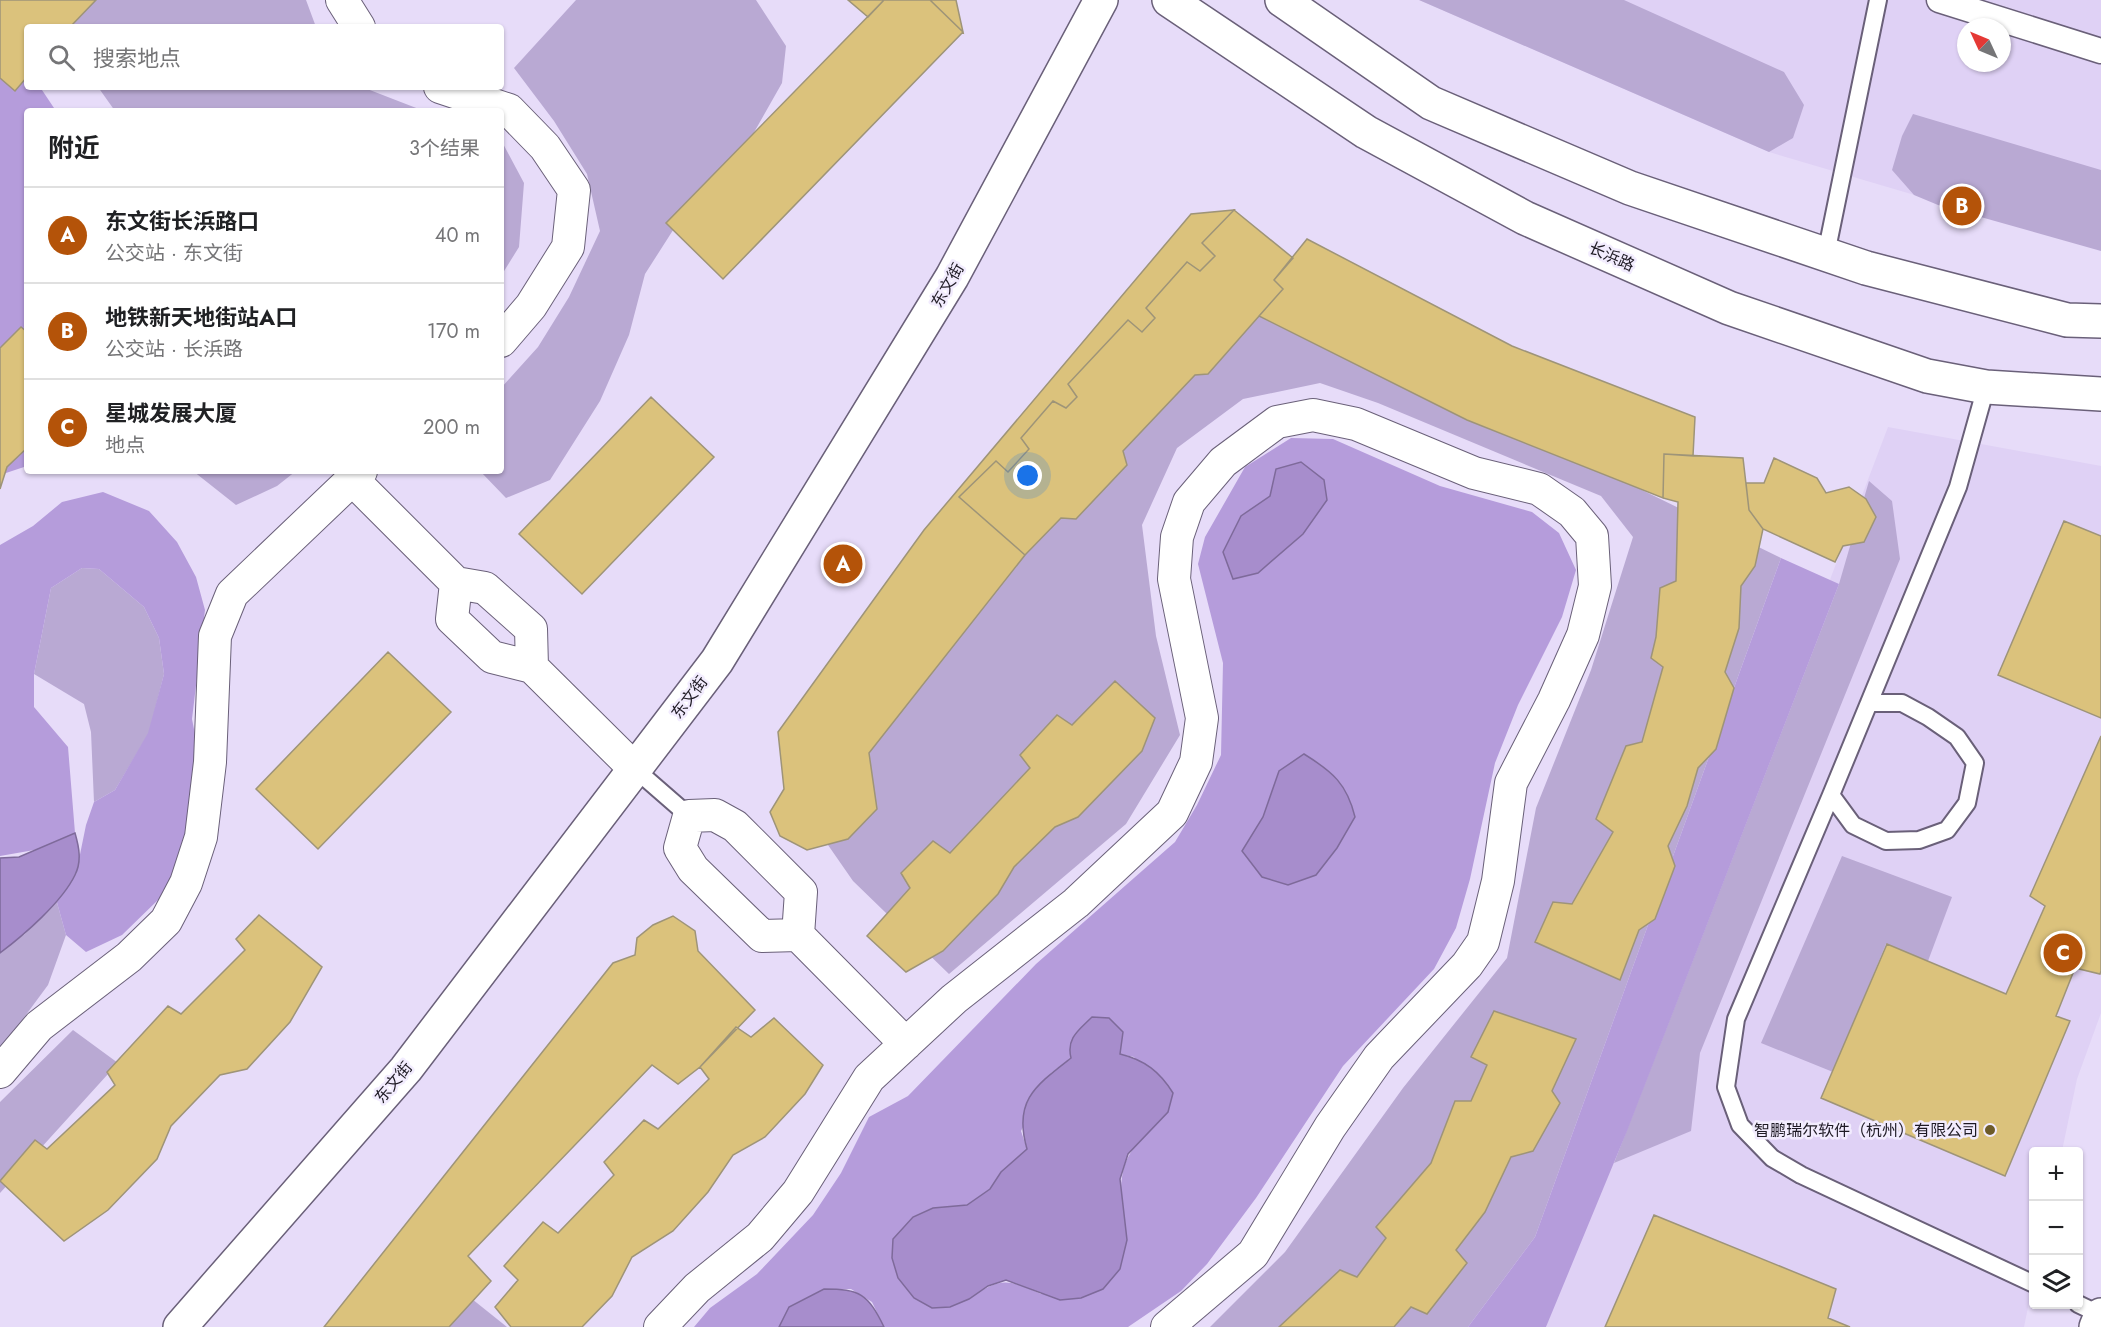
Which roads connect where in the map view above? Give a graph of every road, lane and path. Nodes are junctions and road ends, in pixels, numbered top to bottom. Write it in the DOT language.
graph roads {
  1 [pos="342,0"];
  2 [pos="1101,0"];
  3 [pos="1169,0"];
  4 [pos="1282,0"];
  5 [pos="1878,0"];
  6 [pos="1939,0"];
  7 [pos="357,24"];
  8 [pos="2101,51"];
  9 [pos="449,90"];
  10 [pos="502,108"];
  11 [pos="504,109"];
  12 [pos="1826,254"];
  13 [pos="2101,321"];
  14 [pos="504,338"];
  15 [pos="1986,387"];
  16 [pos="2101,394"];
  17 [pos="357,475"];
  18 [pos="456,583"];
  19 [pos="532,667"];
  20 [pos="1869,703"];
  21 [pos="635,769"];
  22 [pos="1831,795"];
  23 [pos="689,816"];
  24 [pos="798,935"];
  25 [pos="906,1044"];
  26 [pos="0,1072"];
  27 [pos="2029,1282"];
  28 [pos="2083,1307"];
  29 [pos="2101,1315"];
  30 [pos="180,1327"];
  31 [pos="660,1327"];
  32 [pos="1167,1327"];
  33 [pos="2096,1327"];
  1 -- 7 [label="street"];
  2 -- 21 [label="main road, 东文街"];
  3 -- 15 [label="main road, 长浜路"];
  4 -- 12 [label="main road"];
  5 -- 12 [label="lane"];
  6 -- 8 [label="street"];
  9 -- 10 [label="street"];
  11 -- 14 [label="street"];
  12 -- 13 [label="main road"];
  15 -- 16 [label="main road, 长浜路"];
  15 -- 20 [label="lane"];
  17 -- 18 [label="street"];
  17 -- 26 [label="street"];
  18 -- 19 [label="street"];
  18 -- 19 [label="street"];
  19 -- 21 [label="street"];
  20 -- 22 [label="lane"];
  20 -- 22 [label="lane"];
  21 -- 23 [label="lane"];
  21 -- 30 [label="main road, 东文街"];
  22 -- 27 [label="lane"];
  23 -- 24 [label="street"];
  23 -- 24 [label="street"];
  24 -- 25 [label="street"];
  25 -- 31 [label="street"];
  25 -- 32 [label="street"];
  28 -- 29 [label="lane"];
  29 -- 33 [label="main road"];
}
